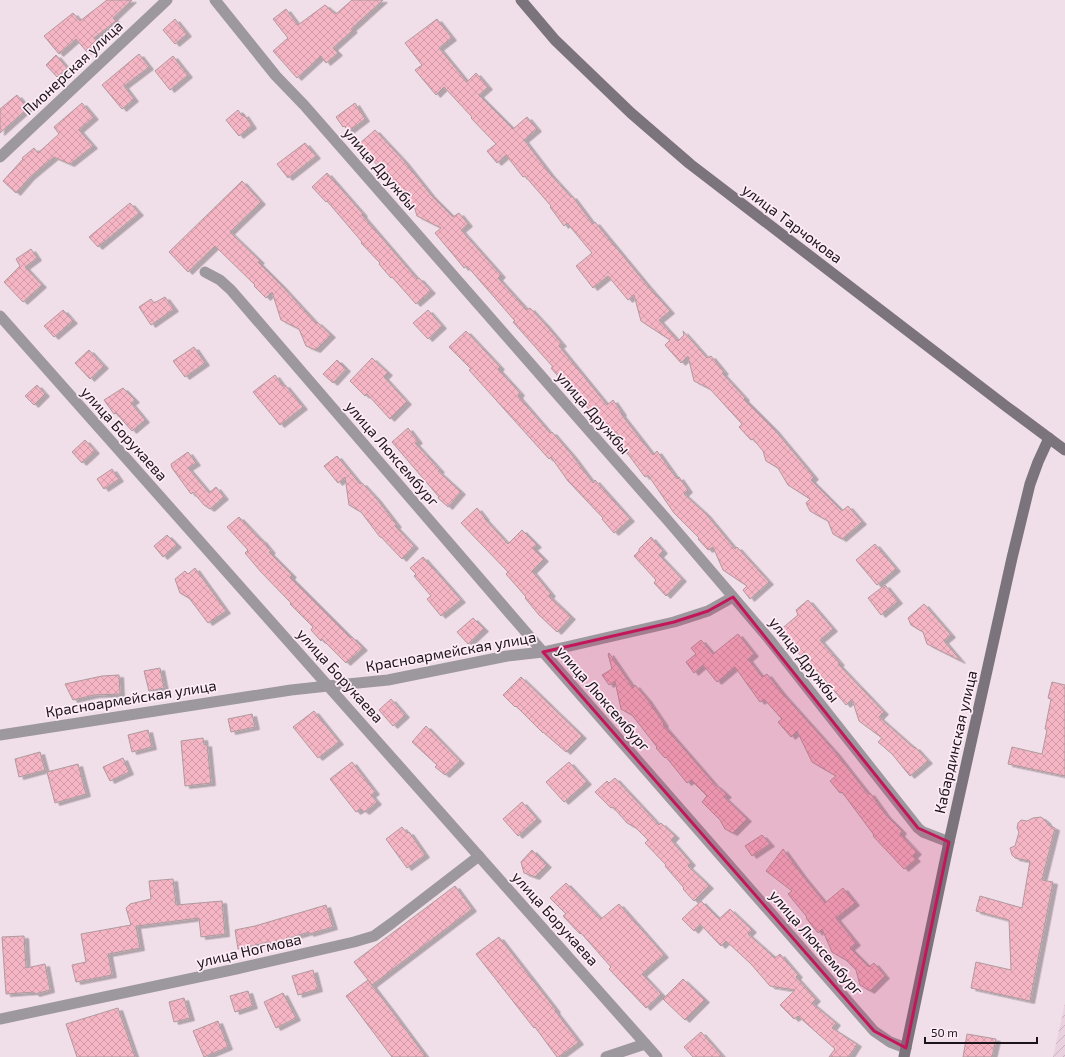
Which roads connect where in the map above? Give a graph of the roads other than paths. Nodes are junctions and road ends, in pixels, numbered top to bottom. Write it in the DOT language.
graph roads {
  1 [pos="167,0"];
  2 [pos="215,0"];
  3 [pos="521,0"];
  4 [pos="0,157"];
  5 [pos="205,272"];
  6 [pos="0,316"];
  7 [pos="1050,438"];
  8 [pos="1065,450"];
  9 [pos="733,597"];
  10 [pos="542,652"];
  11 [pos="328,686"];
  12 [pos="0,734"];
  13 [pos="949,842"];
  14 [pos="478,856"];
  15 [pos="0,1019"];
  16 [pos="645,1044"];
  17 [pos="905,1052"];
  18 [pos="606,1057"];
  19 [pos="657,1057"];
  1 -- 4 [label="street, Пионерская улица"];
  2 -- 9 [label="street, улица Дружбы"];
  3 -- 7 [label="main road, улица Тарчокова"];
  5 -- 10 [label="street, улица Люксембург"];
  6 -- 11 [label="street, улица Борукаева"];
  7 -- 8 [label="main road, улица Тарчокова"];
  7 -- 13 [label="main road, Кабардинская улица"];
  9 -- 10 [label="street, Красноармейская улица"];
  9 -- 13 [label="street, улица Дружбы"];
  10 -- 11 [label="street, Красноармейская улица"];
  10 -- 17 [label="street, улица Люксембург"];
  11 -- 12 [label="street, Красноармейская улица"];
  11 -- 14 [label="street, улица Борукаева"];
  13 -- 17 [label="main road, Кабардинская улица"];
  14 -- 15 [label="street, улица Ногмова"];
  14 -- 16 [label="street, улица Борукаева"];
  16 -- 18 [label="street"];
  16 -- 19 [label="street, улица Борукаева"];
}
